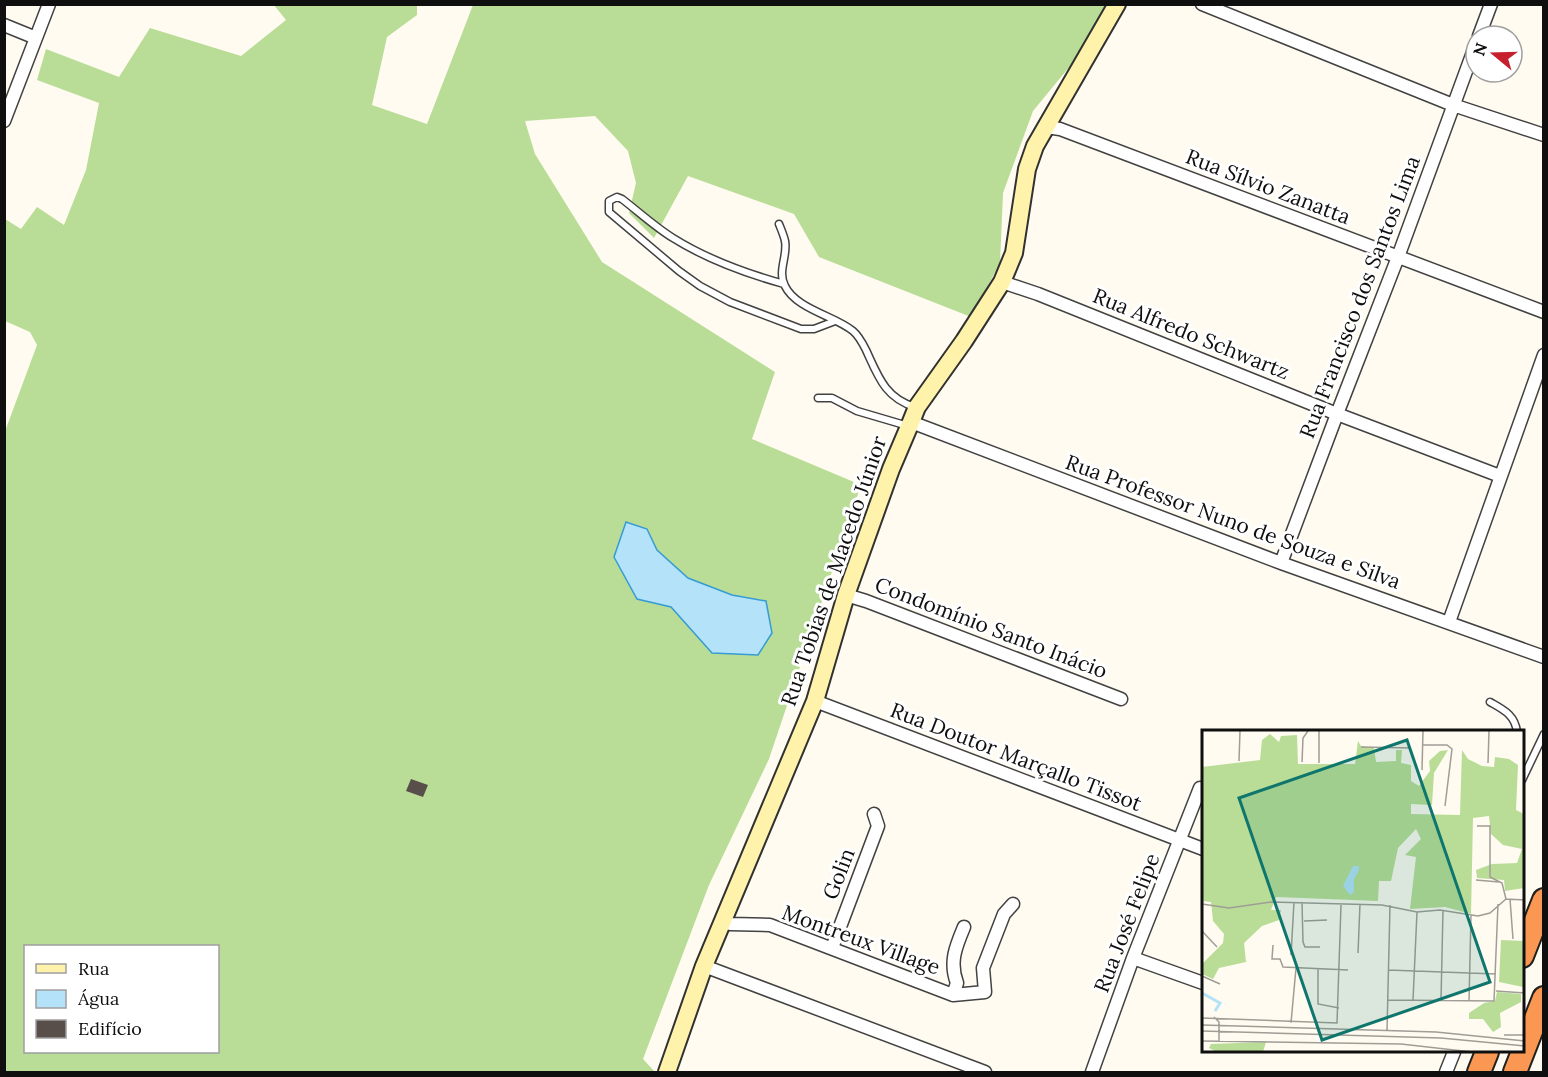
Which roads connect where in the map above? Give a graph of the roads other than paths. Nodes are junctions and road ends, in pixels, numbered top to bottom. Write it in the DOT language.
graph roads {
  1 [pos="49,4"];
  2 [pos="1117,4"];
  3 [pos="1202,4"];
  4 [pos="1491,4"];
  5 [pos="1484,24"];
  6 [pos="4,25"];
  7 [pos="36,38"];
  8 [pos="1464,77"];
  9 [pos="1454,105"];
  10 [pos="4,121"];
  11 [pos="1046,126"];
  12 [pos="1544,135"];
  13 [pos="779,224"];
  14 [pos="1398,257"];
  15 [pos="1002,282"];
  16 [pos="784,284"];
  17 [pos="1544,312"];
  18 [pos="835,321"];
  19 [pos="1544,355"];
  20 [pos="818,398"];
  21 [pos="1336,414"];
  22 [pos="912,418"];
  23 [pos="1500,476"];
  24 [pos="1281,563"];
  25 [pos="846,595"];
  26 [pos="1449,622"];
  27 [pos="1544,657"];
  28 [pos="1121,699"];
  29 [pos="815,701"];
  30 [pos="1490,702"];
  31 [pos="1516,730"];
  32 [pos="1544,734"];
  33 [pos="1524,776"];
  34 [pos="1200,788"];
  35 [pos="874,814"];
  36 [pos="1179,840"];
  37 [pos="1202,849"];
  38 [pos="1544,900"];
  39 [pos="1013,904"];
  40 [pos="722,921"];
  41 [pos="964,927"];
  42 [pos="832,948"];
  43 [pos="1524,951"];
  44 [pos="1133,958"];
  45 [pos="704,966"];
  46 [pos="1202,983"];
  47 [pos="952,995"];
  48 [pos="1544,998"];
  49 [pos="1524,1049"];
  50 [pos="1454,1053"];
  51 [pos="1486,1053"];
  52 [pos="1522,1053"];
  53 [pos="667,1072"];
  54 [pos="985,1072"];
  55 [pos="1092,1072"];
  56 [pos="1446,1072"];
  57 [pos="1479,1072"];
  58 [pos="1515,1072"];
  1 -- 7 [label="street"];
  2 -- 11 [label="street, Rua Tobias de Macedo Júnior"];
  3 -- 9 [label="street"];
  4 -- 5 [label="street"];
  6 -- 7 [label="street"];
  7 -- 10 [label="street"];
  8 -- 9 [label="street, Rua Francisco dos Santos Lima"];
  9 -- 12 [label="street"];
  9 -- 14 [label="street, Rua Francisco dos Santos Lima"];
  11 -- 14 [label="street, Rua Sílvio Zanatta"];
  11 -- 15 [label="street, Rua Tobias de Macedo Júnior"];
  13 -- 16 [label="lane"];
  14 -- 17 [label="street, Rua Sílvio Zanatta"];
  14 -- 21 [label="street, Rua Francisco dos Santos Lima"];
  15 -- 21 [label="street, Rua Alfredo Schwartz"];
  15 -- 22 [label="street, Rua Tobias de Macedo Júnior"];
  16 -- 18 [label="lane"];
  16 -- 18 [label="lane"];
  18 -- 22 [label="lane"];
  19 -- 23 [label="street"];
  20 -- 22 [label="lane"];
  21 -- 23 [label="street, Rua Alfredo Schwartz"];
  21 -- 24 [label="street, Rua Francisco dos Santos Lima"];
  22 -- 24 [label="street, Rua Professor Nuno de Souza e Silva"];
  22 -- 25 [label="street, Rua Tobias de Macedo Júnior"];
  23 -- 26 [label="street"];
  24 -- 26 [label="street, Rua Professor Nuno de Souza e Silva"];
  25 -- 28 [label="street, Condomínio Santo Inácio"];
  25 -- 29 [label="street, Rua Tobias de Macedo Júnior"];
  26 -- 27 [label="street, Rua Professor Nuno de Souza e Silva"];
  29 -- 36 [label="street, Rua Doutor Marçallo Tissot"];
  29 -- 40 [label="street, Rua Tobias de Macedo Júnior"];
  30 -- 31 [label="lane"];
  32 -- 33 [label="lane"];
  34 -- 36 [label="street, Rua José Felipe"];
  35 -- 42 [label="street, Golin"];
  36 -- 37 [label="street, Rua Doutor Marçallo Tissot"];
  36 -- 44 [label="street, Rua José Felipe"];
  38 -- 43 [label="highway"];
  39 -- 47 [label="street, Montreux Village"];
  40 -- 42 [label="street, Montreux Village"];
  40 -- 45 [label="street, Rua Tobias de Macedo Júnior"];
  41 -- 47 [label="street"];
  42 -- 47 [label="street, Montreux Village"];
  44 -- 46 [label="street"];
  44 -- 55 [label="street, Rua José Felipe"];
  45 -- 53 [label="street, Rua Tobias de Macedo Júnior"];
  45 -- 54 [label="street"];
  48 -- 49 [label="highway"];
  50 -- 56 [label="street"];
  51 -- 57 [label="highway"];
  52 -- 58 [label="highway"];
}
